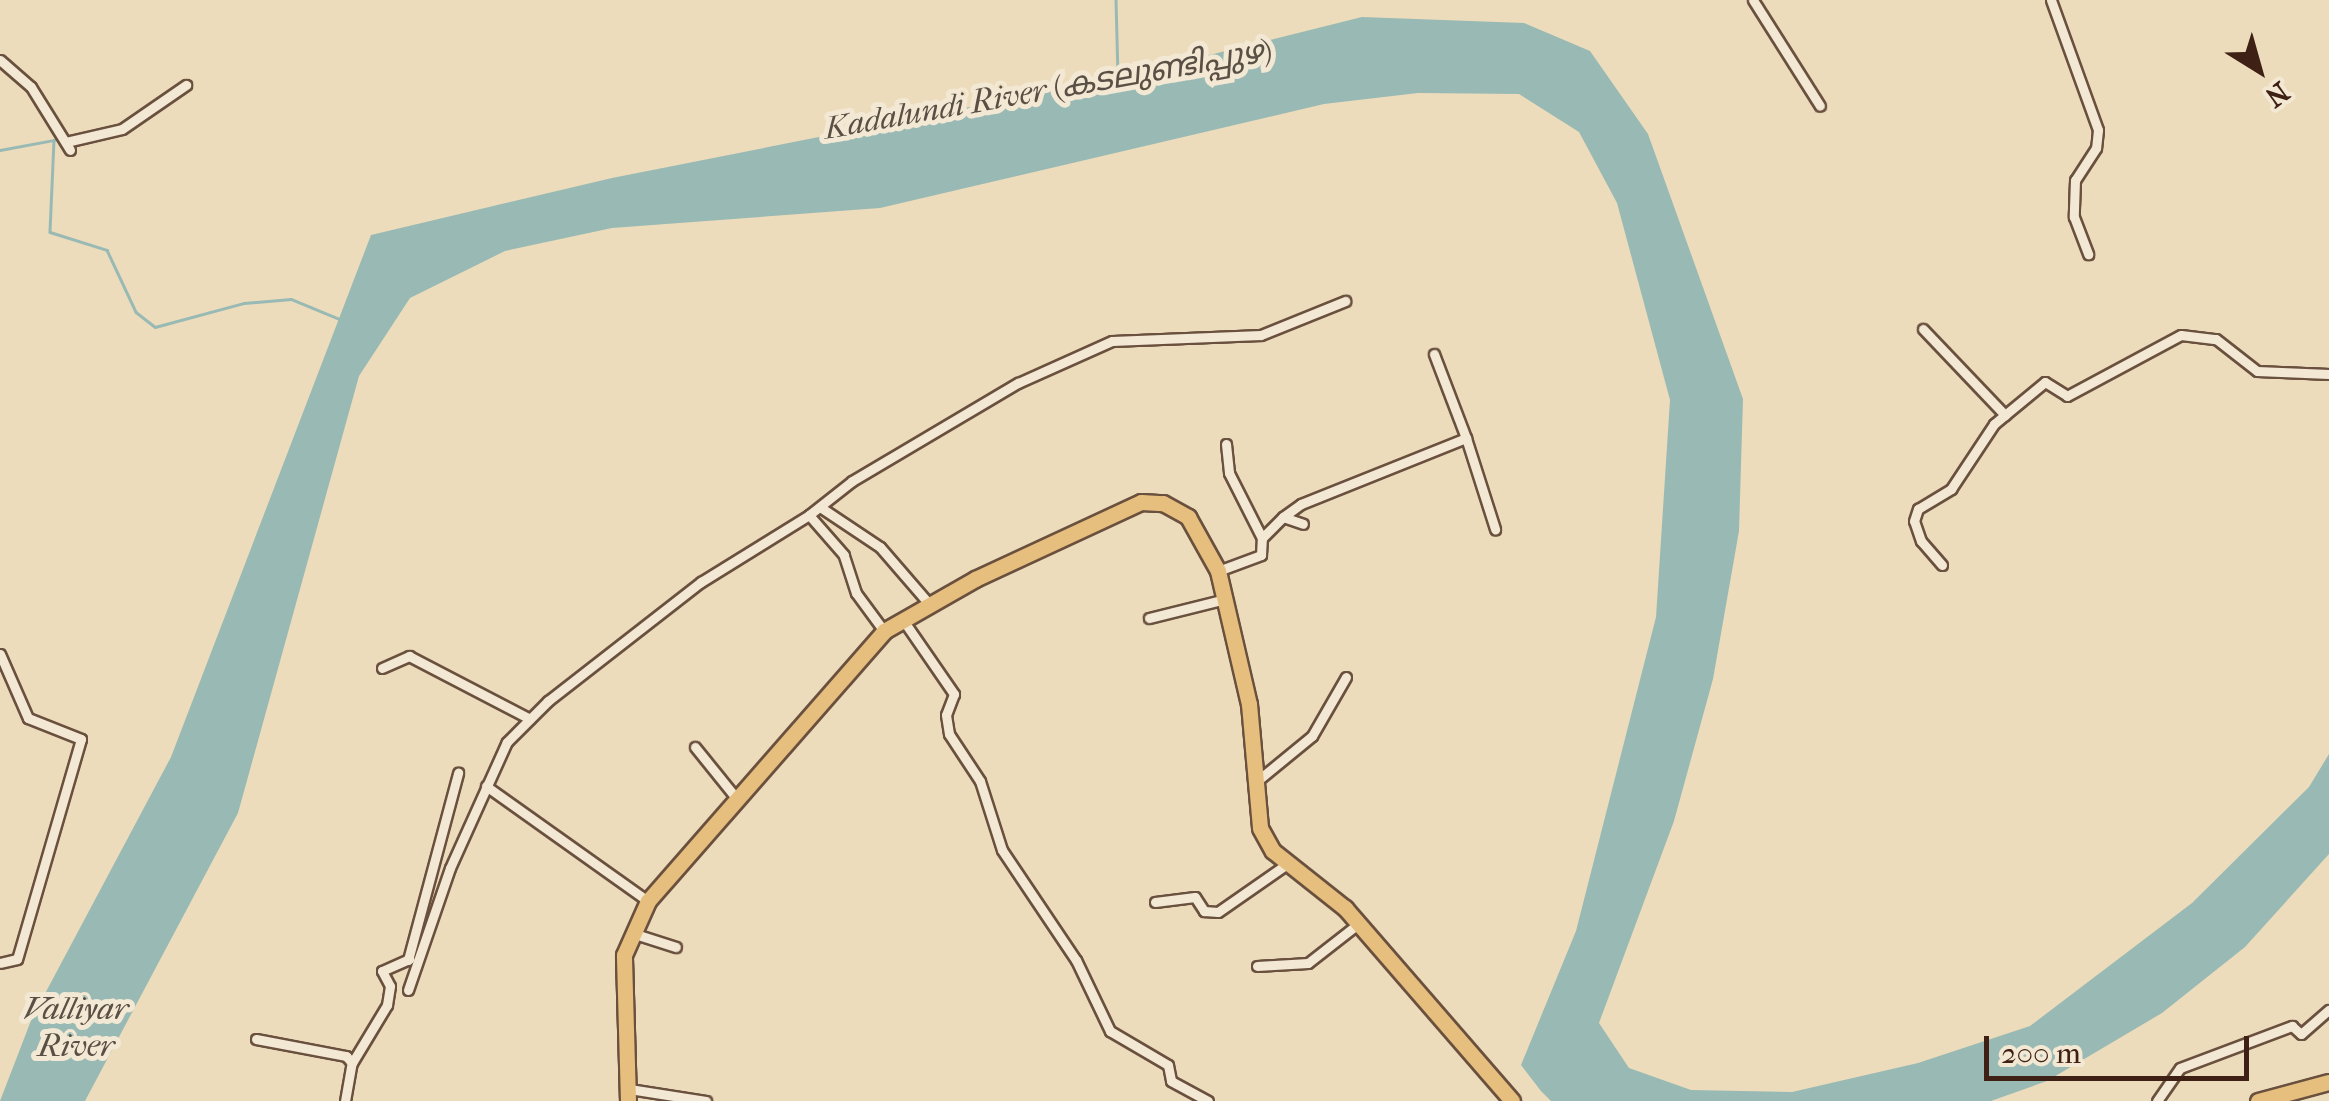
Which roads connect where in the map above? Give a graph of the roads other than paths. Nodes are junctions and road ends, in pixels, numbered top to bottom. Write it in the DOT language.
graph roads {
  1 [pos="1753,0"];
  2 [pos="2051,0"];
  3 [pos="0,60"];
  4 [pos="186,86"];
  5 [pos="1820,106"];
  6 [pos="2088,254"];
  7 [pos="1346,301"];
  8 [pos="1923,329"];
  9 [pos="1434,354"];
  10 [pos="2329,374"];
  11 [pos="2005,415"];
  12 [pos="1466,438"];
  13 [pos="1226,444"];
  14 [pos="820,507"];
  15 [pos="810,515"];
  16 [pos="1283,518"];
  17 [pos="1302,524"];
  18 [pos="1495,529"];
  19 [pos="1262,538"];
  20 [pos="1942,564"];
  21 [pos="1218,572"];
  22 [pos="1225,599"];
  23 [pos="930,605"];
  24 [pos="1149,618"];
  25 [pos="903,620"];
  26 [pos="884,632"];
  27 [pos="0,654"];
  28 [pos="382,668"];
  29 [pos="1346,678"];
  30 [pos="530,719"];
  31 [pos="696,747"];
  32 [pos="458,773"];
  33 [pos="1257,782"];
  34 [pos="486,786"];
  35 [pos="739,802"];
  36 [pos="1287,864"];
  37 [pos="648,900"];
  38 [pos="1155,902"];
  39 [pos="1358,924"];
  40 [pos="630,932"];
  41 [pos="676,947"];
  42 [pos="419,954"];
  43 [pos="408,960"];
  44 [pos="0,963"];
  45 [pos="1257,966"];
  46 [pos="408,990"];
  47 [pos="2329,1010"];
  48 [pos="256,1039"];
  49 [pos="352,1063"];
  50 [pos="2329,1082"];
  51 [pos="629,1095"];
  52 [pos="2280,1098"];
  53 [pos="345,1101"];
  54 [pos="706,1101"];
  55 [pos="1208,1101"];
  56 [pos="1512,1101"];
  57 [pos="2158,1101"];
  58 [pos="2258,1101"];
  1 -- 5 [label="street"];
  2 -- 6 [label="street"];
  3 -- 4 [label="street"];
  7 -- 14 [label="street"];
  8 -- 11 [label="street"];
  9 -- 12 [label="street"];
  10 -- 11 [label="street"];
  11 -- 20 [label="street"];
  12 -- 16 [label="street"];
  12 -- 18 [label="street"];
  13 -- 19 [label="street"];
  14 -- 15 [label="street"];
  14 -- 23 [label="street"];
  15 -- 26 [label="street"];
  15 -- 30 [label="street"];
  16 -- 17 [label="street"];
  16 -- 19 [label="street"];
  19 -- 21 [label="street"];
  21 -- 22 [label="main road"];
  21 -- 23 [label="main road"];
  22 -- 24 [label="street"];
  22 -- 33 [label="main road"];
  23 -- 25 [label="main road"];
  25 -- 26 [label="main road"];
  25 -- 55 [label="street"];
  26 -- 35 [label="main road"];
  27 -- 44 [label="street"];
  28 -- 30 [label="street"];
  29 -- 33 [label="street"];
  30 -- 34 [label="street"];
  31 -- 35 [label="street"];
  32 -- 43 [label="street"];
  33 -- 36 [label="main road"];
  34 -- 37 [label="street"];
  34 -- 42 [label="street"];
  35 -- 37 [label="main road"];
  36 -- 38 [label="street"];
  36 -- 39 [label="main road"];
  37 -- 40 [label="main road"];
  39 -- 45 [label="street"];
  39 -- 56 [label="main road"];
  40 -- 41 [label="street"];
  40 -- 51 [label="main road"];
  42 -- 43 [label="street"];
  42 -- 46 [label="street"];
  43 -- 49 [label="street"];
  47 -- 57 [label="street"];
  48 -- 49 [label="street"];
  49 -- 53 [label="street"];
  50 -- 52 [label="main road"];
  51 -- 54 [label="street"];
  52 -- 58 [label="main road"];
}
